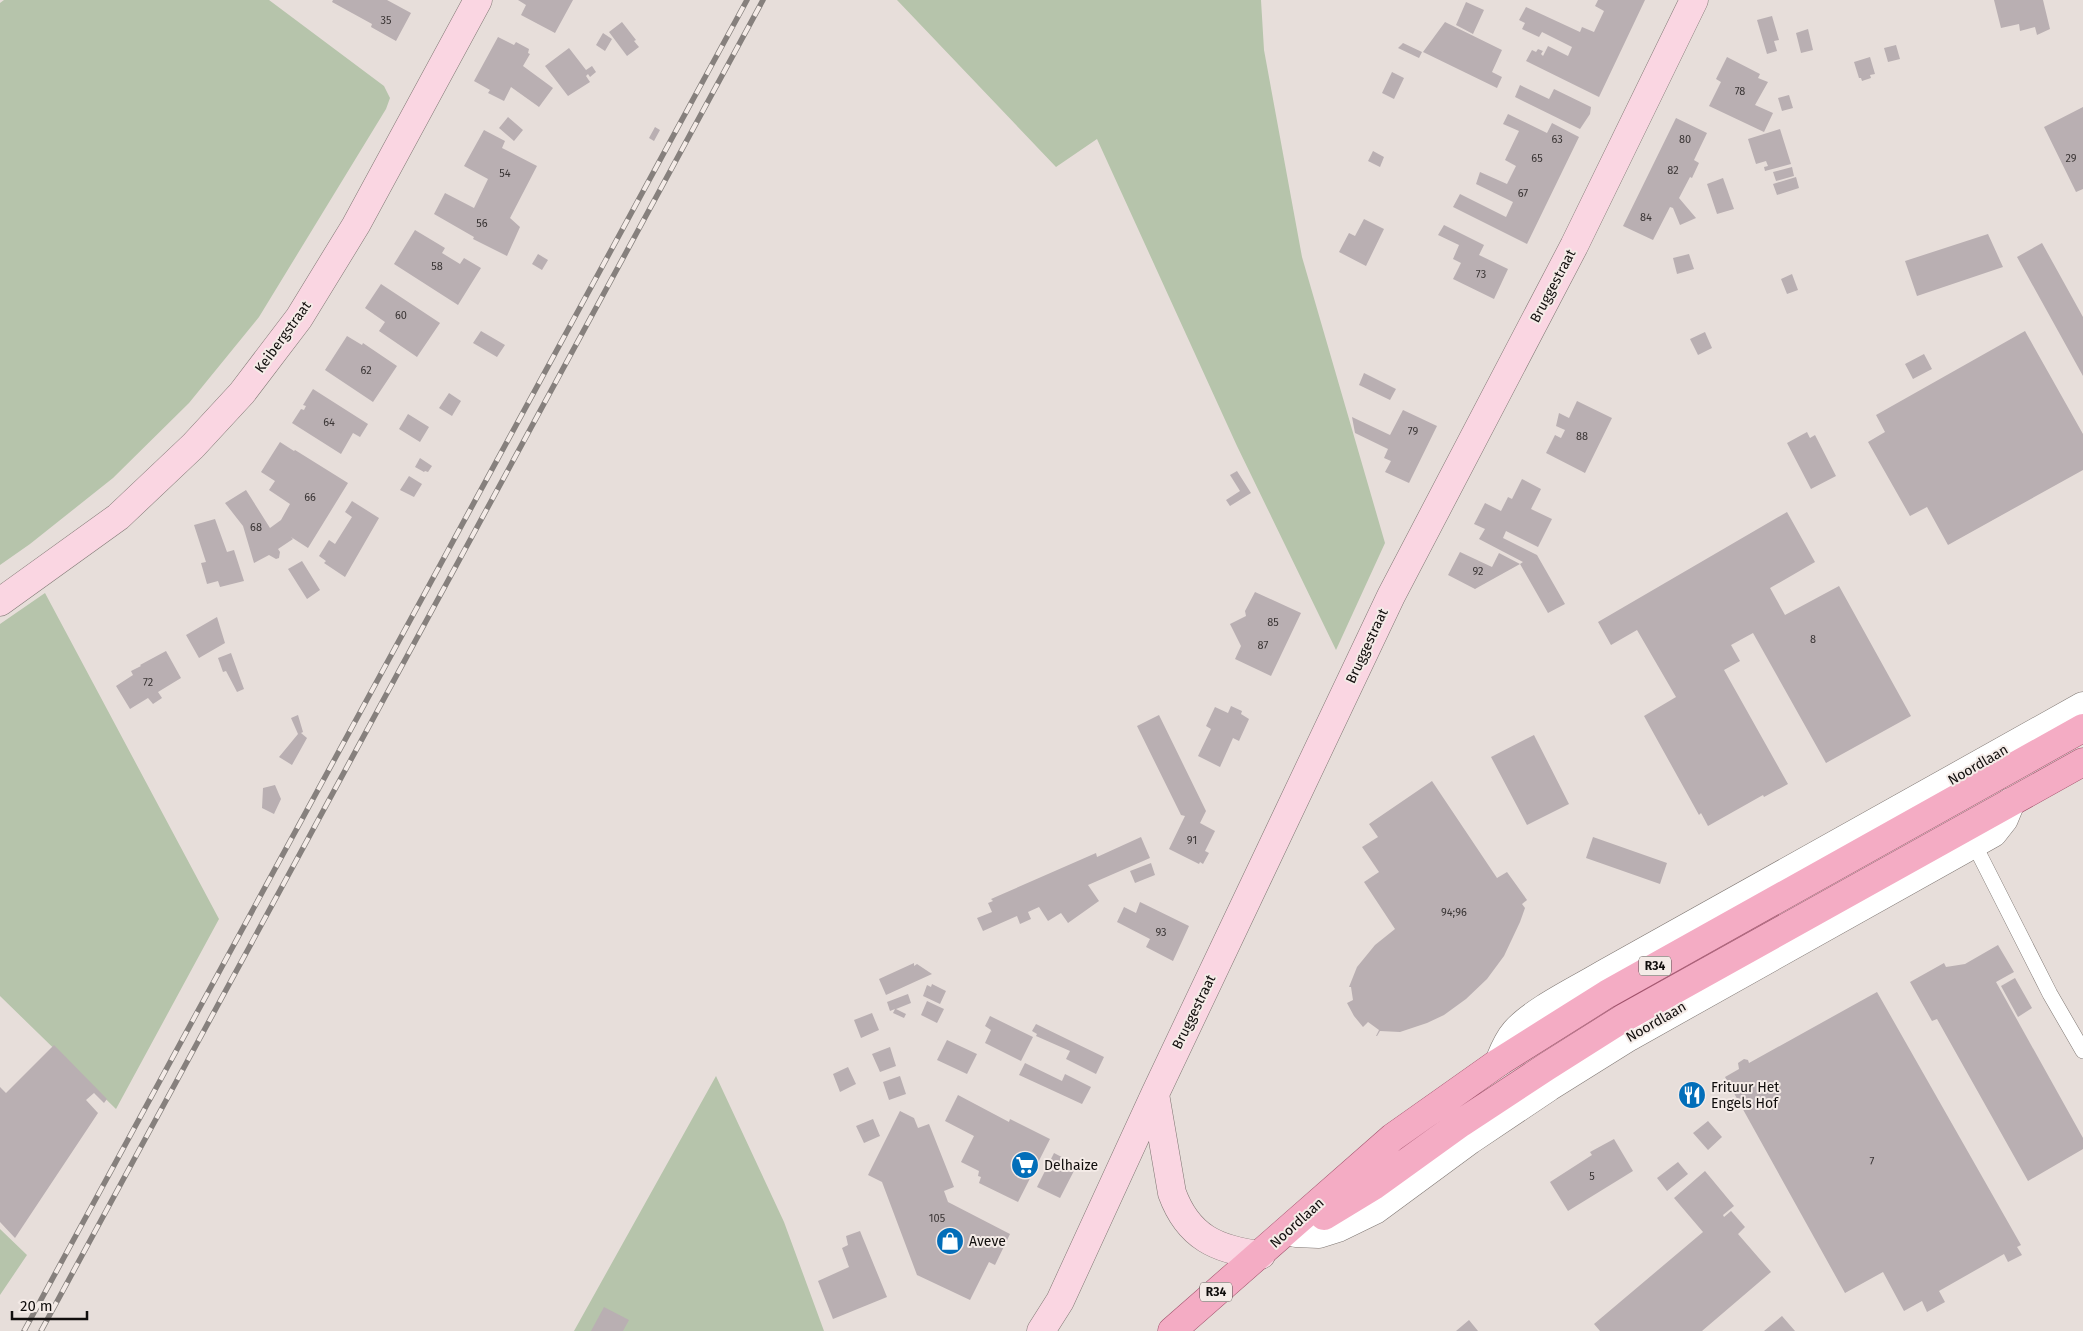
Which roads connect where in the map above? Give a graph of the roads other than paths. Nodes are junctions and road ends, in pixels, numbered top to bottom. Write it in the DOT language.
graph roads {
  1 [pos="478,0"];
  2 [pos="1694,0"];
  3 [pos="0,602"];
  4 [pos="2083,706"];
  5 [pos="2083,728"];
  6 [pos="2083,762"];
  7 [pos="2011,802"];
  8 [pos="1974,844"];
  9 [pos="2083,1051"];
  10 [pos="1498,1062"];
  11 [pos="1155,1094"];
  12 [pos="1296,1234"];
  13 [pos="1261,1255"];
  14 [pos="1060,1301"];
  15 [pos="1041,1331"];
  16 [pos="1054,1331"];
  17 [pos="1172,1331"];
  1 -- 3 [label="street, Keibergstraat"];
  2 -- 11 [label="street, Bruggestraat"];
  4 -- 10 [label="street, Noordlaan"];
  5 -- 10 [label="main road, Noordlaan / R34"];
  6 -- 7 [label="main road, Noordlaan / R34"];
  7 -- 8 [label="street, Noordlaan"];
  7 -- 12 [label="main road, Noordlaan / R34"];
  8 -- 9 [label="lane"];
  8 -- 12 [label="street, Noordlaan"];
  10 -- 13 [label="main road, Noordlaan / R34"];
  11 -- 13 [label="street"];
  11 -- 14 [label="street, Bruggestraat"];
  12 -- 13 [label="main road, Noordlaan / R34"];
  13 -- 17 [label="main road, Noordlaan / R34"];
  14 -- 15 [label="street, Bruggestraat"];
  14 -- 16 [label="street, Bruggestraat"];
}
